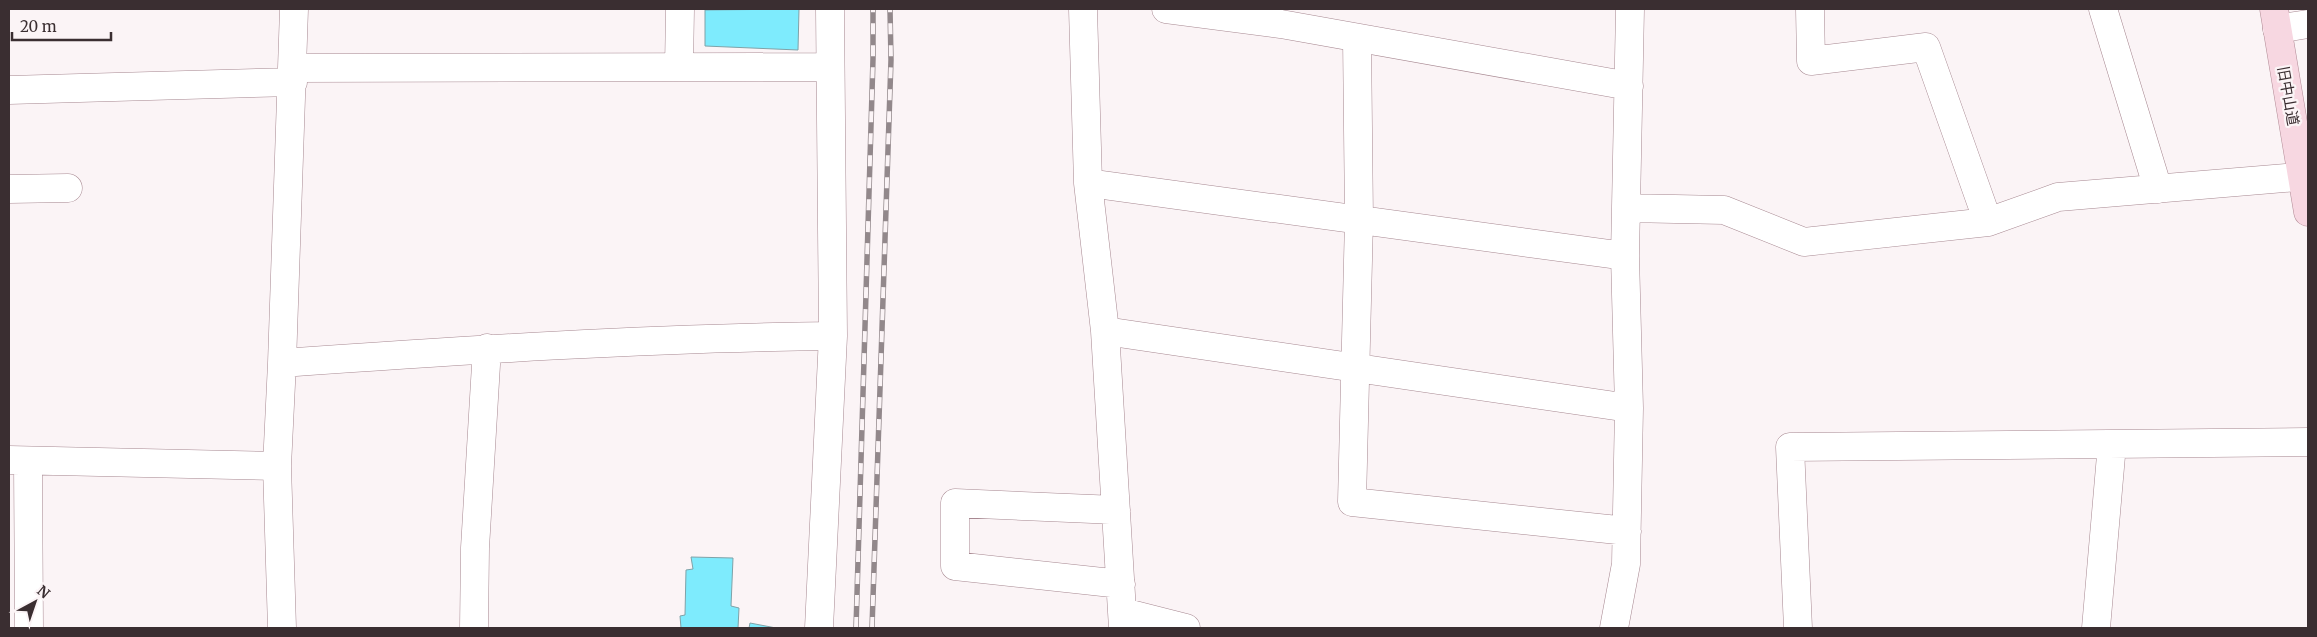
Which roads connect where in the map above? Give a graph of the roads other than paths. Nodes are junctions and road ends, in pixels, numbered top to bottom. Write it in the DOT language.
graph roads {
  1 [pos="294,9"];
  2 [pos="680,9"];
  3 [pos="830,9"];
  4 [pos="1083,9"];
  5 [pos="1166,9"];
  6 [pos="1630,9"];
  7 [pos="1810,9"];
  8 [pos="2102,9"];
  9 [pos="1281,16"];
  10 [pos="2276,19"];
  11 [pos="2308,24"];
  12 [pos="1357,38"];
  13 [pos="679,67"];
  14 [pos="830,68"];
  15 [pos="293,75"];
  16 [pos="1629,86"];
  17 [pos="9,90"];
  18 [pos="2305,177"];
  19 [pos="1088,183"];
  20 [pos="68,188"];
  21 [pos="9,189"];
  22 [pos="2158,189"];
  23 [pos="1626,208"];
  24 [pos="2308,212"];
  25 [pos="1359,220"];
  26 [pos="1988,222"];
  27 [pos="1625,256"];
  28 [pos="1105,331"];
  29 [pos="833,336"];
  30 [pos="487,348"];
  31 [pos="282,363"];
  32 [pos="1356,368"];
  33 [pos="1629,408"];
  34 [pos="2308,442"];
  35 [pos="2112,444"];
  36 [pos="18,460"];
  37 [pos="277,466"];
  38 [pos="1116,510"];
  39 [pos="1627,531"];
  40 [pos="1121,584"];
  41 [pos="1123,620"];
  42 [pos="28,628"];
  43 [pos="282,628"];
  44 [pos="474,628"];
  45 [pos="819,628"];
  46 [pos="1186,628"];
  47 [pos="1614,628"];
  48 [pos="1798,628"];
  49 [pos="2096,628"];
  1 -- 15 [label="street"];
  2 -- 13 [label="street"];
  3 -- 14 [label="street"];
  4 -- 19 [label="street"];
  5 -- 9 [label="street"];
  6 -- 16 [label="street"];
  7 -- 26 [label="street"];
  8 -- 22 [label="street"];
  9 -- 12 [label="street"];
  10 -- 11 [label="street"];
  10 -- 18 [label="main road, 旧中山道"];
  12 -- 16 [label="street"];
  12 -- 25 [label="street"];
  13 -- 14 [label="street"];
  13 -- 15 [label="street"];
  14 -- 29 [label="street"];
  15 -- 17 [label="street"];
  15 -- 31 [label="street"];
  16 -- 23 [label="street"];
  18 -- 22 [label="street"];
  18 -- 24 [label="main road, 旧中山道"];
  19 -- 25 [label="street"];
  19 -- 28 [label="street"];
  20 -- 21 [label="street"];
  22 -- 26 [label="street"];
  23 -- 26 [label="street"];
  23 -- 27 [label="street"];
  25 -- 27 [label="street"];
  25 -- 32 [label="street"];
  27 -- 33 [label="street"];
  28 -- 32 [label="street"];
  28 -- 38 [label="street"];
  29 -- 30 [label="street"];
  29 -- 45 [label="street"];
  30 -- 31 [label="street"];
  30 -- 44 [label="street"];
  31 -- 37 [label="street"];
  32 -- 33 [label="street"];
  32 -- 39 [label="street"];
  33 -- 39 [label="street"];
  34 -- 35 [label="street"];
  35 -- 48 [label="street"];
  35 -- 49 [label="street"];
  36 -- 37 [label="street"];
  36 -- 42 [label="street"];
  37 -- 43 [label="street"];
  38 -- 40 [label="street"];
  38 -- 40 [label="street"];
  39 -- 47 [label="street"];
  40 -- 41 [label="street"];
  41 -- 46 [label="street"];
}
